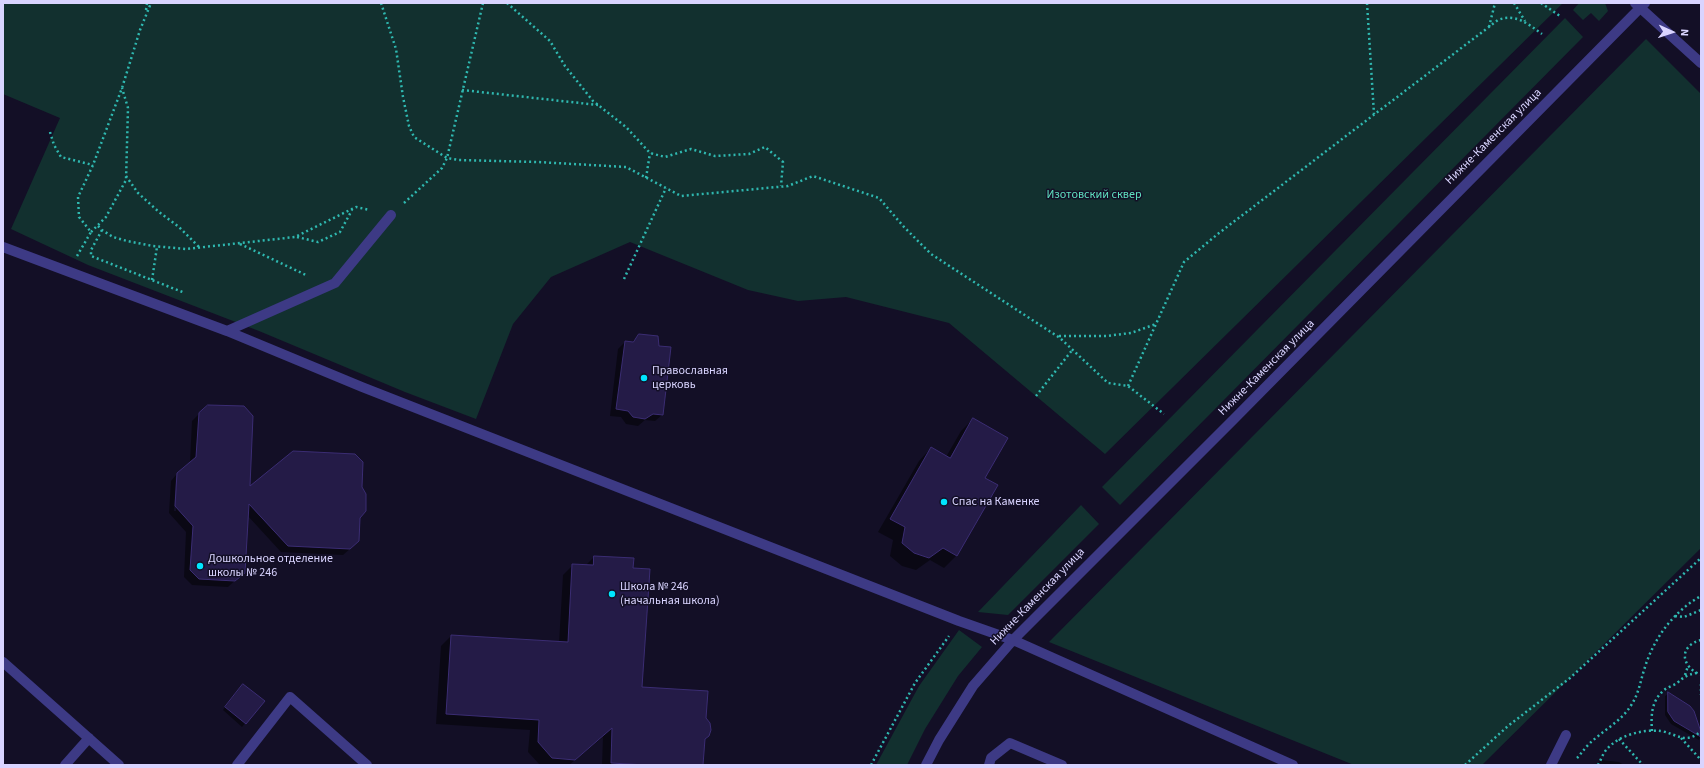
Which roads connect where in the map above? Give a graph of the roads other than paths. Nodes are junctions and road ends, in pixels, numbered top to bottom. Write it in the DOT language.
graph roads {
  1 [pos="1640,5"];
  2 [pos="1701,64"];
  3 [pos="391,215"];
  4 [pos="3,247"];
  5 [pos="227,331"];
  6 [pos="1013,640"];
  7 [pos="3,662"];
  8 [pos="1566,735"];
  9 [pos="88,738"];
  10 [pos="360,763"];
  11 [pos="65,765"];
  12 [pos="119,765"];
  13 [pos="237,765"];
  14 [pos="926,765"];
  15 [pos="989,765"];
  16 [pos="1062,765"];
  17 [pos="1293,765"];
  18 [pos="1551,765"];
  1 -- 2 [label="street"];
  1 -- 6 [label="street, Нижне-Каменская улица"];
  3 -- 5 [label="street"];
  4 -- 5 [label="street"];
  5 -- 6 [label="street"];
  6 -- 14 [label="street, Нижне-Каменская улица"];
  6 -- 17 [label="street"];
  7 -- 9 [label="street"];
  8 -- 18 [label="street"];
  9 -- 11 [label="street"];
  9 -- 12 [label="street"];
  10 -- 13 [label="street"];
  15 -- 16 [label="street"];
}
